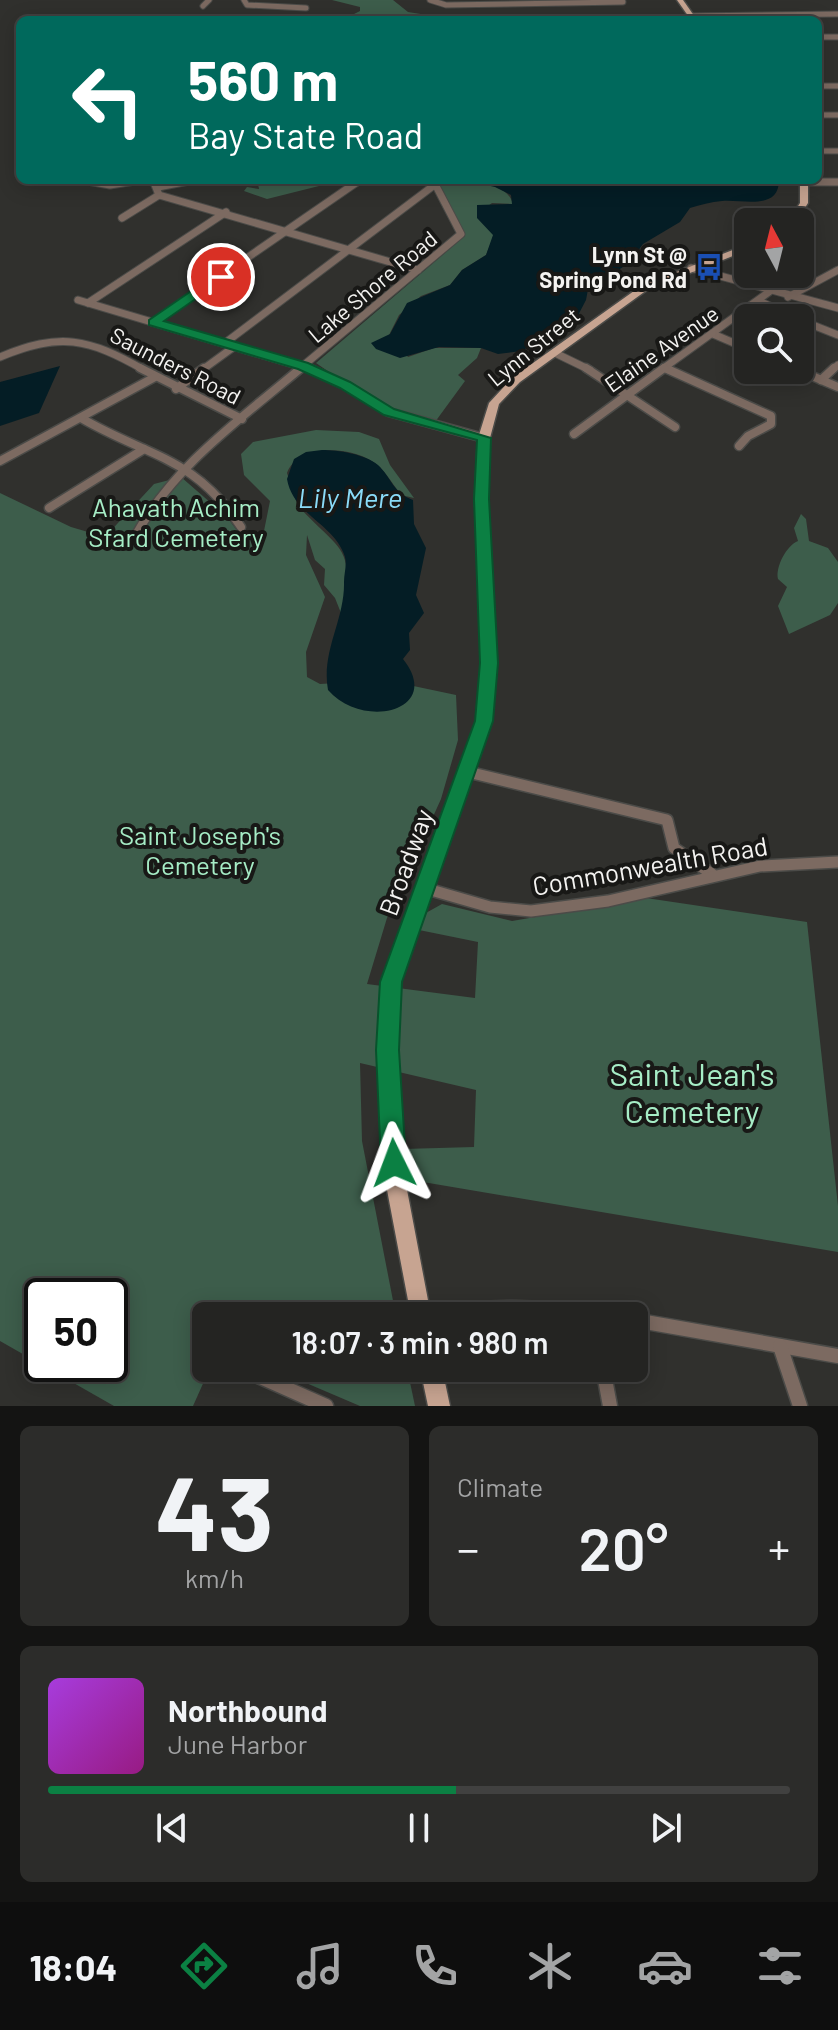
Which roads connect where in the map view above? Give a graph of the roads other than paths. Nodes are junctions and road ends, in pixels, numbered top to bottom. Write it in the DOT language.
graph roads {
  1 [pos="209,0"];
  2 [pos="244,0"];
  3 [pos="430,0"];
  4 [pos="623,2"];
  5 [pos="203,6"];
  6 [pos="306,8"];
  7 [pos="838,14"];
  8 [pos="766,16"];
  9 [pos="155,184"];
  10 [pos="181,184"];
  11 [pos="354,184"];
  12 [pos="435,184"];
  13 [pos="439,184"];
  14 [pos="804,184"];
  15 [pos="158,191"];
  16 [pos="801,208"];
  17 [pos="226,212"];
  18 [pos="122,218"];
  19 [pos="287,231"];
  20 [pos="349,249"];
  21 [pos="734,252"];
  22 [pos="691,268"];
  23 [pos="418,270"];
  24 [pos="838,270"];
  25 [pos="769,292"];
  26 [pos="788,297"];
  27 [pos="78,300"];
  28 [pos="759,301"];
  29 [pos="88,303"];
  30 [pos="766,304"];
  31 [pos="838,308"];
  32 [pos="154,322"];
  33 [pos="814,325"];
  34 [pos="713,334"];
  35 [pos="838,335"];
  36 [pos="225,343"];
  37 [pos="734,343"];
  38 [pos="235,346"];
  39 [pos="555,353"];
  40 [pos="0,357"];
  41 [pos="838,365"];
  42 [pos="303,366"];
  43 [pos="664,368"];
  44 [pos="155,377"];
  45 [pos="814,377"];
  46 [pos="821,380"];
  47 [pos="838,387"];
  48 [pos="176,389"];
  49 [pos="627,392"];
  50 [pos="81,418"];
  51 [pos="242,419"];
  52 [pos="675,427"];
  53 [pos="486,432"];
  54 [pos="574,434"];
  55 [pos="739,446"];
  56 [pos="144,449"];
  57 [pos="0,461"];
  58 [pos="184,466"];
  59 [pos="49,508"];
  60 [pos="241,527"];
  61 [pos="133,540"];
  62 [pos="468,772"];
  63 [pos="838,862"];
  64 [pos="712,874"];
  65 [pos="424,888"];
  66 [pos="418,1302"];
  67 [pos="648,1322"];
  68 [pos="780,1346"];
  69 [pos="838,1356"];
  70 [pos="272,1382"];
  71 [pos="434,1382"];
  72 [pos="606,1382"];
  73 [pos="326,1406"];
  74 [pos="439,1406"];
  75 [pos="610,1406"];
  76 [pos="800,1406"];
  1 -- 5 [label="street"];
  2 -- 6 [label="street"];
  3 -- 4 [label="street"];
  7 -- 8 [label="street"];
  9 -- 15 [label="street"];
  10 -- 15 [label="street"];
  11 -- 19 [label="street"];
  12 -- 20 [label="street"];
  13 -- 23 [label="street, Lake Shore Road"];
  14 -- 16 [label="main road"];
  15 -- 17 [label="street"];
  15 -- 18 [label="street"];
  17 -- 19 [label="street"];
  17 -- 29 [label="street"];
  19 -- 20 [label="street"];
  19 -- 32 [label="street"];
  20 -- 23 [label="street"];
  20 -- 36 [label="street"];
  21 -- 22 [label="main road, Lynn Street"];
  22 -- 25 [label="street"];
  22 -- 39 [label="main road, Lynn Street"];
  23 -- 42 [label="street, Lake Shore Road"];
  24 -- 26 [label="street"];
  25 -- 26 [label="street"];
  25 -- 28 [label="street, Elaine Avenue"];
  26 -- 31 [label="street"];
  27 -- 29 [label="street"];
  28 -- 30 [label="street"];
  28 -- 34 [label="street, Elaine Avenue"];
  29 -- 32 [label="street"];
  32 -- 36 [label="street"];
  33 -- 35 [label="street"];
  34 -- 37 [label="street"];
  34 -- 43 [label="street, Elaine Avenue"];
  36 -- 38 [label="street"];
  38 -- 42 [label="street"];
  38 -- 48 [label="street"];
  39 -- 49 [label="street"];
  39 -- 53 [label="main road, Lynn Street"];
  40 -- 44 [label="street, Saunders Road"];
  41 -- 46 [label="street"];
  42 -- 51 [label="street, Lake Shore Road"];
  42 -- 53 [label="street"];
  43 -- 49 [label="street, Elaine Avenue"];
  43 -- 55 [label="street"];
  44 -- 48 [label="street, Saunders Road"];
  44 -- 50 [label="street"];
  45 -- 46 [label="street"];
  46 -- 47 [label="street"];
  48 -- 51 [label="street, Saunders Road"];
  49 -- 52 [label="street"];
  49 -- 54 [label="street, Elaine Avenue"];
  50 -- 56 [label="street"];
  50 -- 57 [label="street"];
  51 -- 58 [label="street, Lake Shore Road"];
  53 -- 62 [label="main road, Broadway"];
  56 -- 58 [label="street"];
  56 -- 59 [label="street"];
  58 -- 60 [label="street"];
  58 -- 61 [label="street, Lake Shore Road"];
  62 -- 64 [label="street"];
  62 -- 65 [label="main road, Broadway"];
  63 -- 64 [label="street, Commonwealth Road"];
  64 -- 65 [label="street, Commonwealth Road"];
  65 -- 66 [label="main road, Broadway"];
  67 -- 68 [label="street"];
  68 -- 69 [label="street"];
  68 -- 76 [label="street"];
  70 -- 73 [label="street"];
  71 -- 74 [label="main road"];
  72 -- 75 [label="street"];
}
